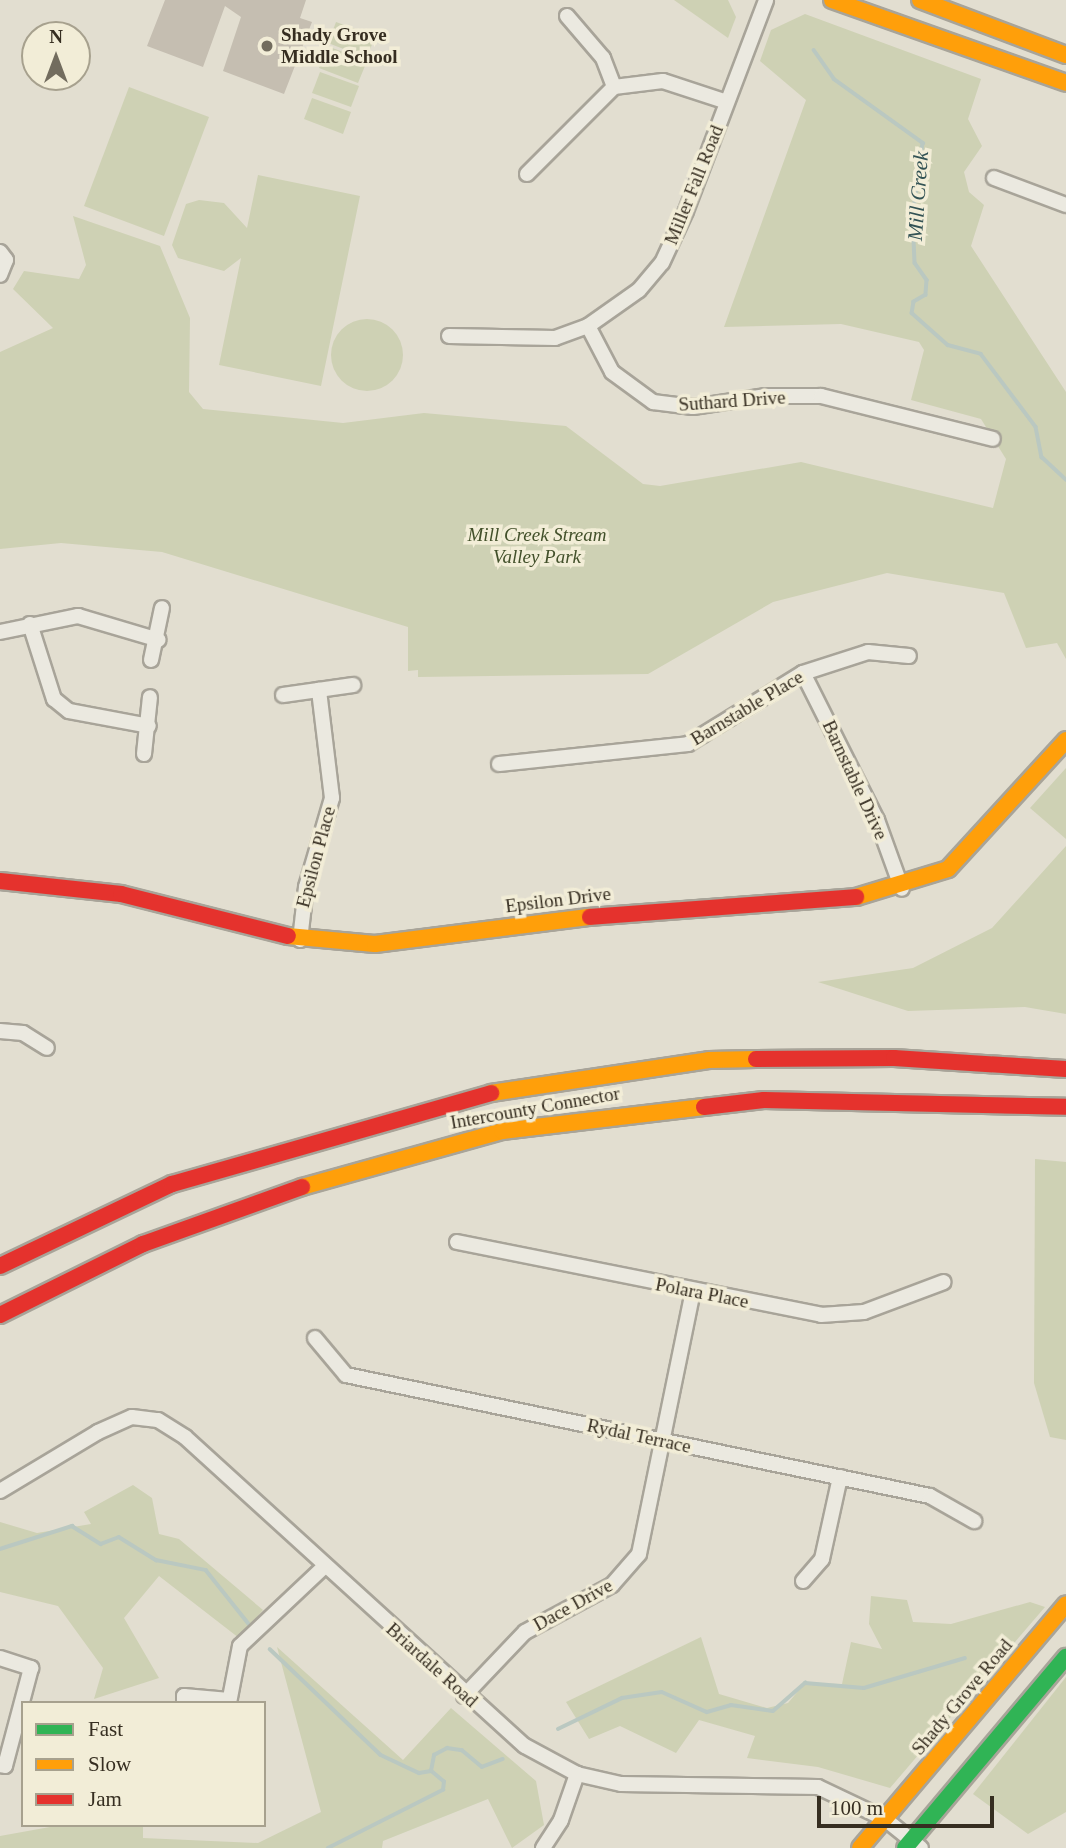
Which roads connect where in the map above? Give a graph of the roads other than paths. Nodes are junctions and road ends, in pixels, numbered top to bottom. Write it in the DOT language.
graph roads {
  1 [pos="766,0"];
  2 [pos="832,0"];
  3 [pos="920,0"];
  4 [pos="567,16"];
  5 [pos="1066,55"];
  6 [pos="1066,83"];
  7 [pos="614,86"];
  8 [pos="727,102"];
  9 [pos="527,174"];
  10 [pos="994,178"];
  11 [pos="1066,205"];
  12 [pos="0,252"];
  13 [pos="0,275"];
  14 [pos="588,326"];
  15 [pos="449,336"];
  16 [pos="993,439"];
  17 [pos="162,608"];
  18 [pos="30,624"];
  19 [pos="0,632"];
  20 [pos="159,640"];
  21 [pos="909,656"];
  22 [pos="151,660"];
  23 [pos="803,673"];
  24 [pos="353,685"];
  25 [pos="320,690"];
  26 [pos="282,695"];
  27 [pos="150,697"];
  28 [pos="149,726"];
  29 [pos="1066,740"];
  30 [pos="144,754"];
  31 [pos="499,764"];
  32 [pos="0,881"];
  33 [pos="902,889"];
  34 [pos="300,940"];
  35 [pos="0,1031"];
  36 [pos="47,1048"];
  37 [pos="1066,1069"];
  38 [pos="1066,1107"];
  39 [pos="457,1242"];
  40 [pos="0,1266"];
  41 [pos="944,1282"];
  42 [pos="693,1292"];
  43 [pos="0,1315"];
  44 [pos="315,1338"];
  45 [pos="661,1440"];
  46 [pos="839,1477"];
  47 [pos="0,1491"];
  48 [pos="974,1521"];
  49 [pos="325,1566"];
  50 [pos="803,1581"];
  51 [pos="1066,1604"];
  52 [pos="1066,1657"];
  53 [pos="0,1658"];
  54 [pos="464,1696"];
  55 [pos="22,1701"];
  56 [pos="184,1701"];
  57 [pos="229,1701"];
  58 [pos="21,1706"];
  59 [pos="0,1765"];
  60 [pos="577,1774"];
  61 [pos="885,1819"];
  62 [pos="912,1845"];
  63 [pos="545,1847"];
  64 [pos="860,1848"];
  1 -- 8 [label="street, Miller Fall Road"];
  2 -- 6 [label="main road"];
  3 -- 5 [label="main road"];
  4 -- 7 [label="street"];
  7 -- 8 [label="street"];
  7 -- 9 [label="street"];
  8 -- 14 [label="street, Miller Fall Road"];
  10 -- 11 [label="street"];
  12 -- 13 [label="street"];
  14 -- 15 [label="street, Miller Fall Road"];
  14 -- 16 [label="street, Suthard Drive"];
  17 -- 20 [label="street"];
  18 -- 19 [label="street"];
  18 -- 20 [label="street"];
  18 -- 28 [label="street"];
  20 -- 22 [label="street"];
  21 -- 23 [label="street, Barnstable Place"];
  23 -- 31 [label="street, Barnstable Place"];
  23 -- 33 [label="street, Barnstable Drive"];
  24 -- 25 [label="street"];
  25 -- 26 [label="street"];
  25 -- 34 [label="street, Epsilon Place"];
  27 -- 28 [label="street"];
  28 -- 30 [label="street"];
  29 -- 33 [label="main road, Epsilon Drive"];
  32 -- 34 [label="main road, Epsilon Drive"];
  33 -- 34 [label="main road, Epsilon Drive"];
  35 -- 36 [label="street"];
  37 -- 40 [label="main road, Intercounty Connector"];
  38 -- 43 [label="main road, Intercounty Connector"];
  39 -- 42 [label="street, Polara Place"];
  41 -- 42 [label="street, Polara Place"];
  42 -- 45 [label="street, Dace Drive"];
  44 -- 45 [label="street, Rydal Terrace"];
  45 -- 46 [label="street, Rydal Terrace"];
  45 -- 54 [label="street, Dace Drive"];
  46 -- 48 [label="street, Rydal Terrace"];
  46 -- 50 [label="street"];
  47 -- 49 [label="street, Briardale Road"];
  49 -- 54 [label="street, Briardale Road"];
  49 -- 57 [label="street"];
  51 -- 61 [label="main road, Shady Grove Road"];
  52 -- 62 [label="main road"];
  53 -- 55 [label="street"];
  54 -- 60 [label="street, Briardale Road"];
  56 -- 57 [label="street"];
  58 -- 59 [label="street"];
  60 -- 61 [label="street, Briardale Road"];
  60 -- 63 [label="street"];
  61 -- 62 [label="street, Briardale Road"];
  61 -- 64 [label="main road, Shady Grove Road"];
}
